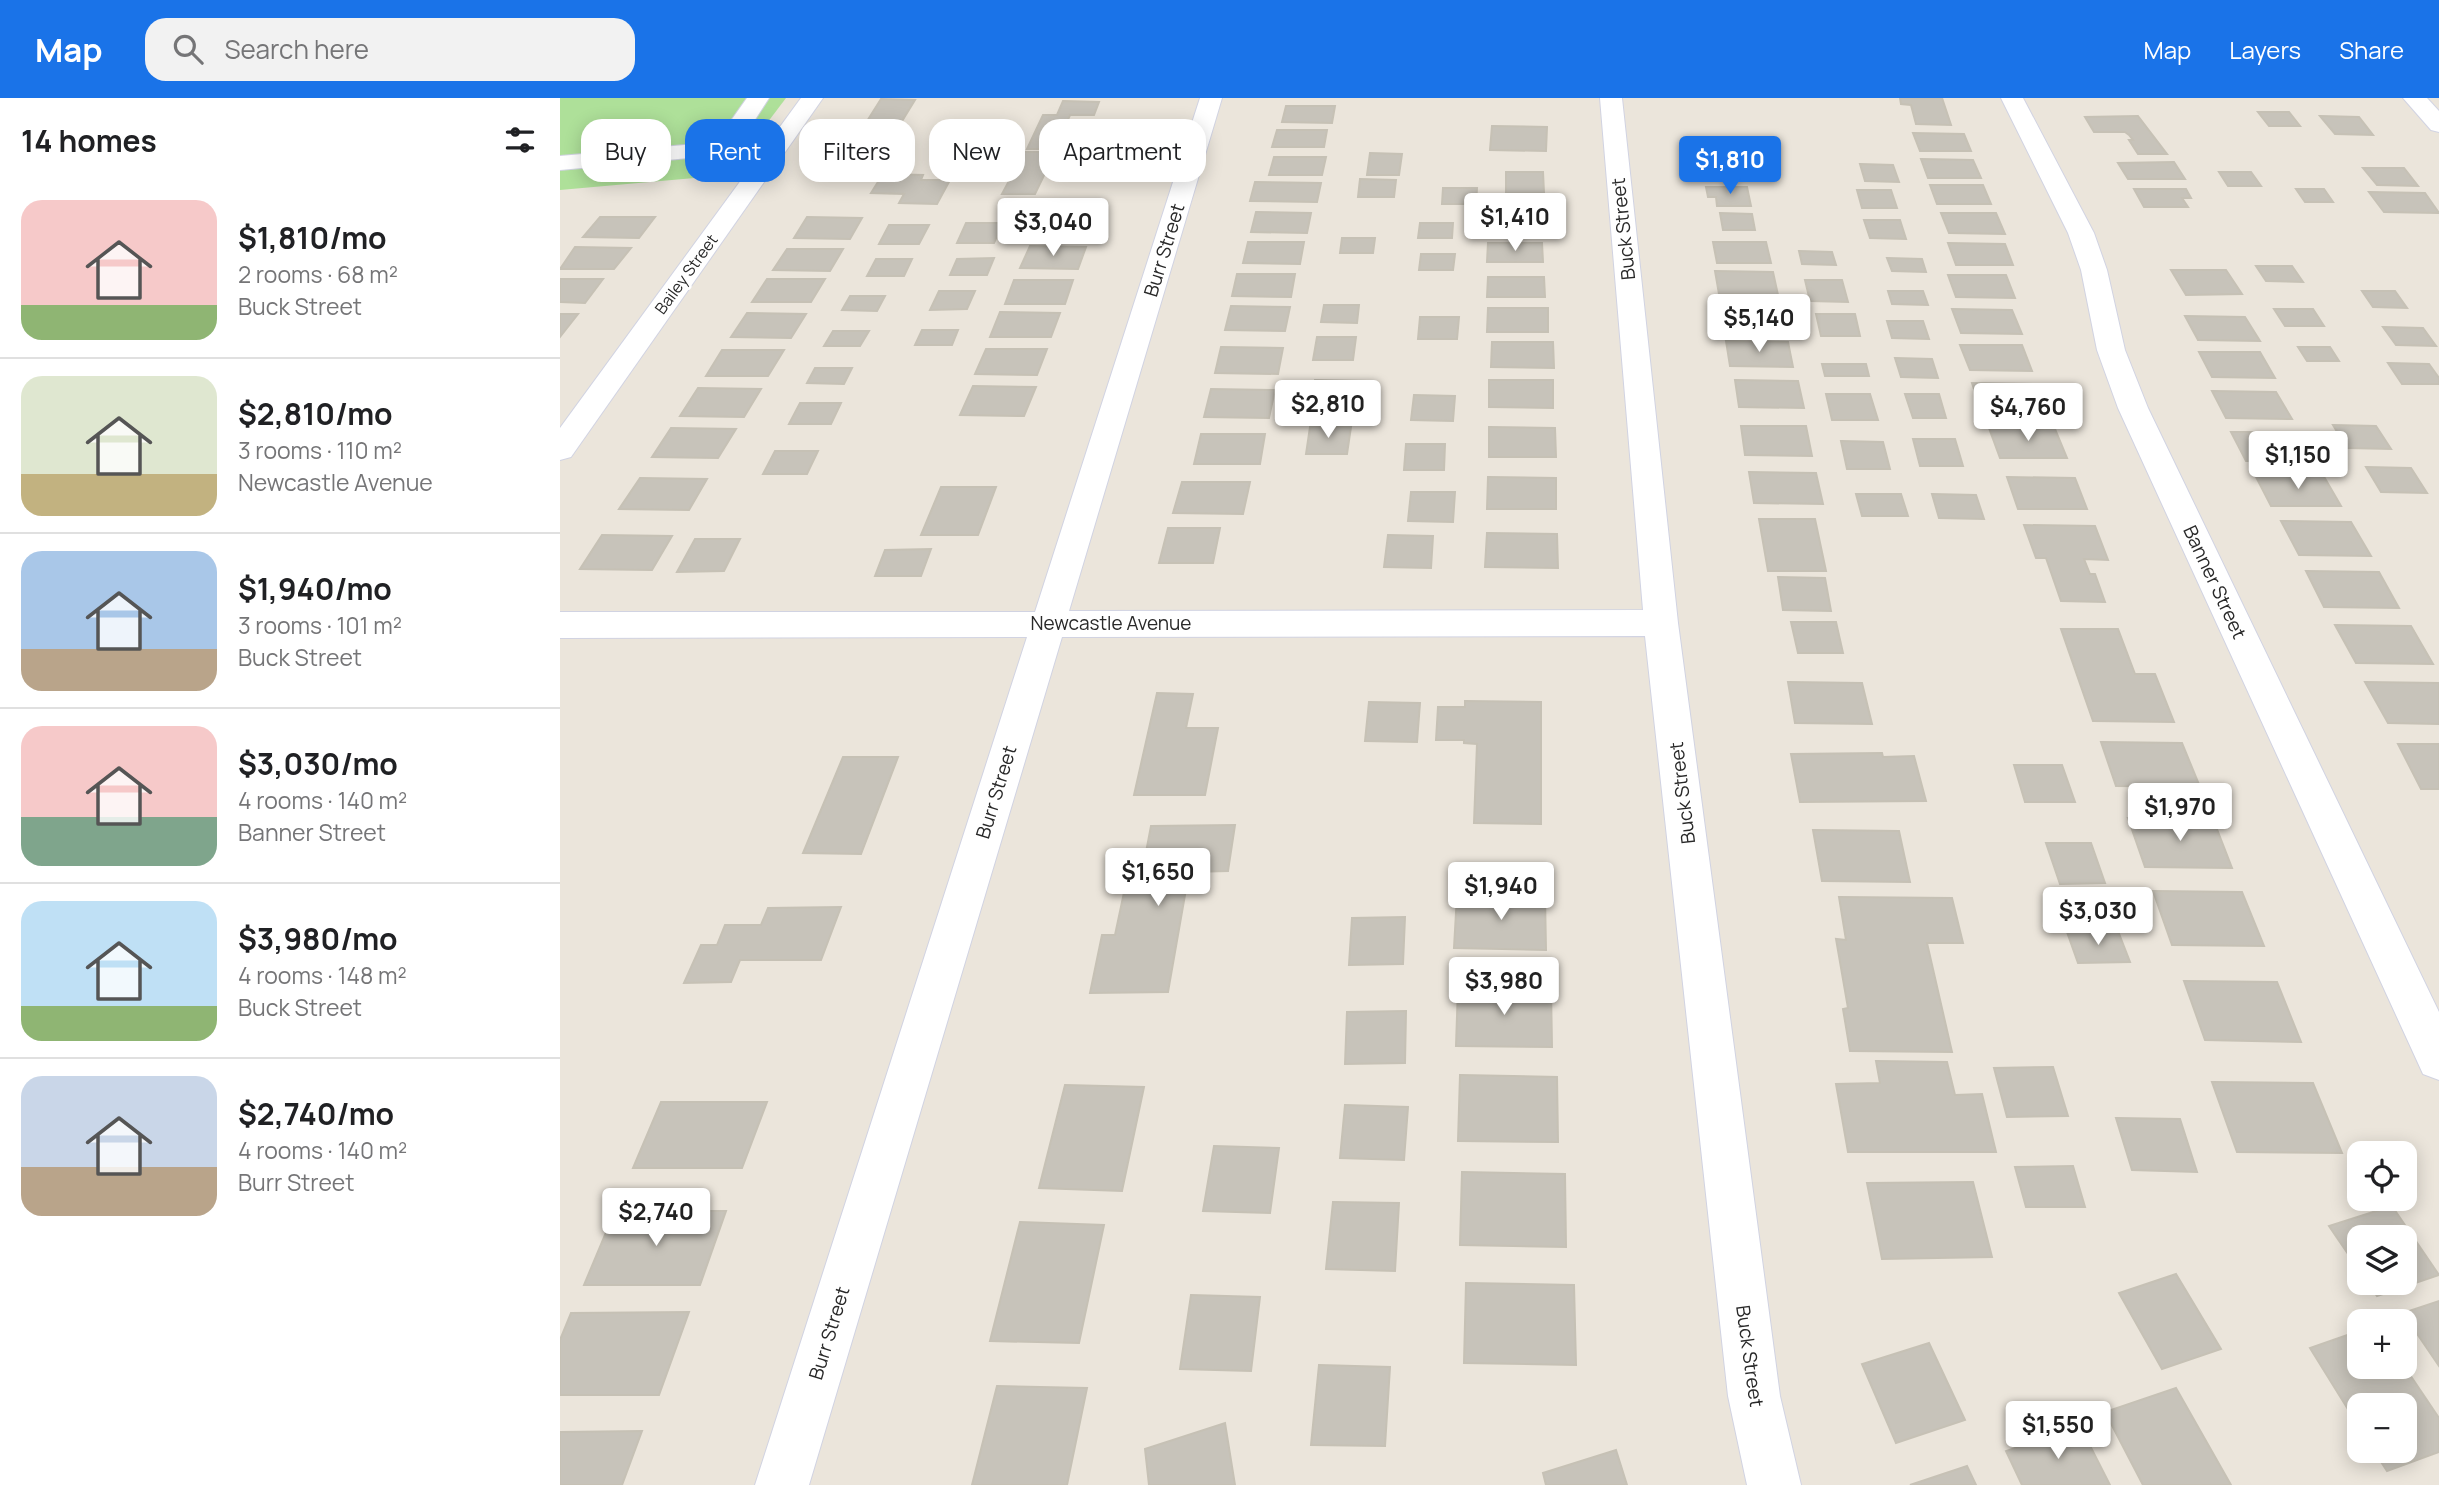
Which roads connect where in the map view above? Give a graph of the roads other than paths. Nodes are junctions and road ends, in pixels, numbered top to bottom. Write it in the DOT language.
graph roads {
  1 [pos="758,98"];
  2 [pos="812,98"];
  3 [pos="1211,98"];
  4 [pos="1611,98"];
  5 [pos="2012,98"];
  6 [pos="2414,98"];
  7 [pos="2439,125"];
  8 [pos="560,163"];
  9 [pos="560,450"];
  10 [pos="1048,623"];
  11 [pos="1661,623"];
  12 [pos="560,625"];
  13 [pos="2439,1059"];
  14 [pos="782,1485"];
  15 [pos="1774,1485"];
  1 -- 8 [label="street"];
  2 -- 9 [label="street, Bailey Street"];
  3 -- 10 [label="street, Burr Street"];
  4 -- 11 [label="street, Buck Street"];
  5 -- 13 [label="street, Banner Street"];
  6 -- 7 [label="street"];
  10 -- 11 [label="street, Newcastle Avenue"];
  10 -- 12 [label="street, Newcastle Avenue"];
  10 -- 14 [label="street, Burr Street"];
  11 -- 15 [label="street, Buck Street"];
}
